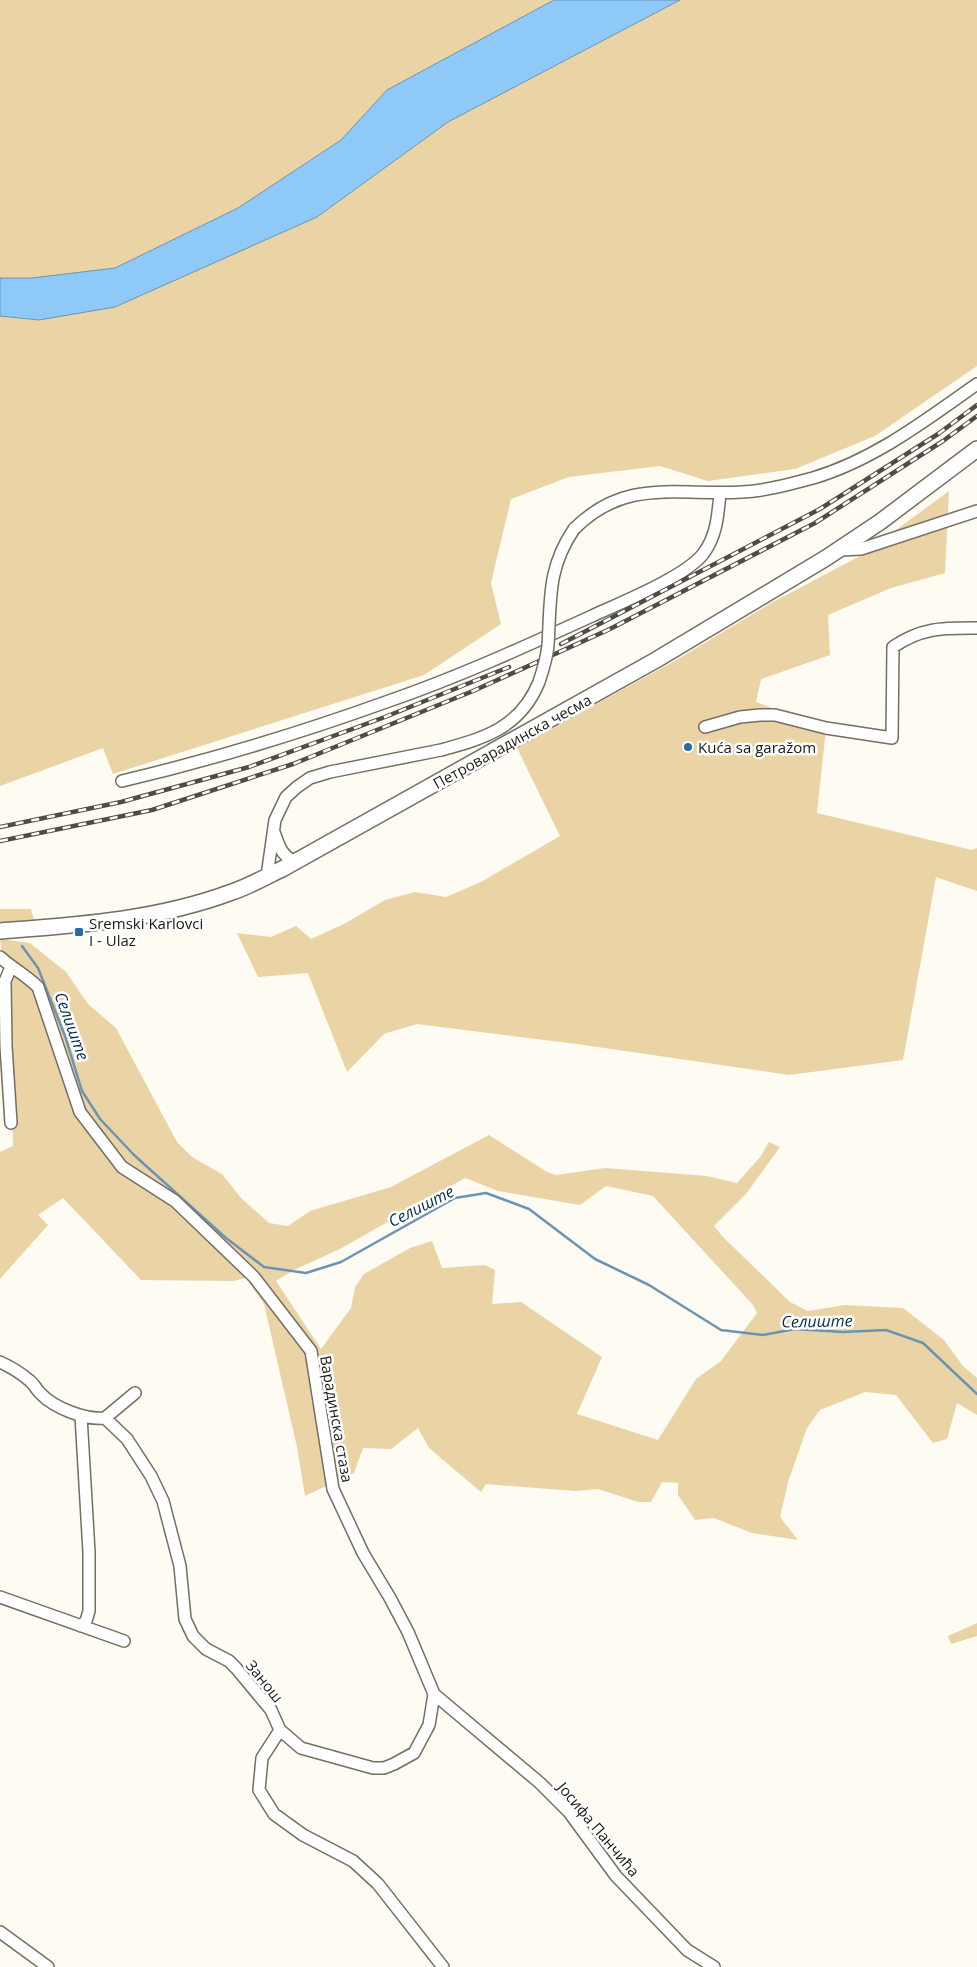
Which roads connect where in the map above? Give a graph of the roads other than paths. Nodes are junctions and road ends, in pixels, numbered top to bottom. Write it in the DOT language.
graph roads {
  1 [pos="977,384"];
  2 [pos="977,449"];
  3 [pos="720,493"];
  4 [pos="977,511"];
  5 [pos="840,550"];
  6 [pos="977,628"];
  7 [pos="705,727"];
  8 [pos="122,781"];
  9 [pos="273,829"];
  10 [pos="295,862"];
  11 [pos="267,876"];
  12 [pos="0,931"];
  13 [pos="0,957"];
  14 [pos="12,967"];
  15 [pos="11,1124"];
  16 [pos="0,1362"];
  17 [pos="135,1393"];
  18 [pos="81,1416"];
  19 [pos="105,1418"];
  20 [pos="0,1598"];
  21 [pos="82,1626"];
  22 [pos="124,1641"];
  23 [pos="434,1694"];
  24 [pos="280,1730"];
  25 [pos="0,1932"];
  26 [pos="48,1967"];
  27 [pos="443,1967"];
  28 [pos="714,1967"];
  1 -- 3 [label="street"];
  2 -- 5 [label="main road, Петроварадинска чесма"];
  3 -- 8 [label="street"];
  3 -- 9 [label="street, bridge"];
  4 -- 5 [label="street"];
  5 -- 10 [label="main road, Петроварадинска чесма"];
  6 -- 7 [label="street"];
  9 -- 10 [label="street"];
  9 -- 11 [label="street"];
  10 -- 11 [label="main road, Петроварадинска чесма"];
  11 -- 12 [label="main road, Петроварадинска чесма"];
  13 -- 14 [label="street, Варадинска стаза"];
  14 -- 15 [label="street"];
  14 -- 23 [label="street, Варадинска стаза"];
  16 -- 18 [label="street"];
  17 -- 19 [label="street"];
  18 -- 19 [label="street"];
  18 -- 21 [label="street"];
  19 -- 24 [label="street, Занош"];
  20 -- 21 [label="street"];
  21 -- 22 [label="street"];
  23 -- 24 [label="street, Занош"];
  23 -- 28 [label="street, Јосифа Панчића"];
  24 -- 27 [label="street"];
  25 -- 26 [label="street"];
}
